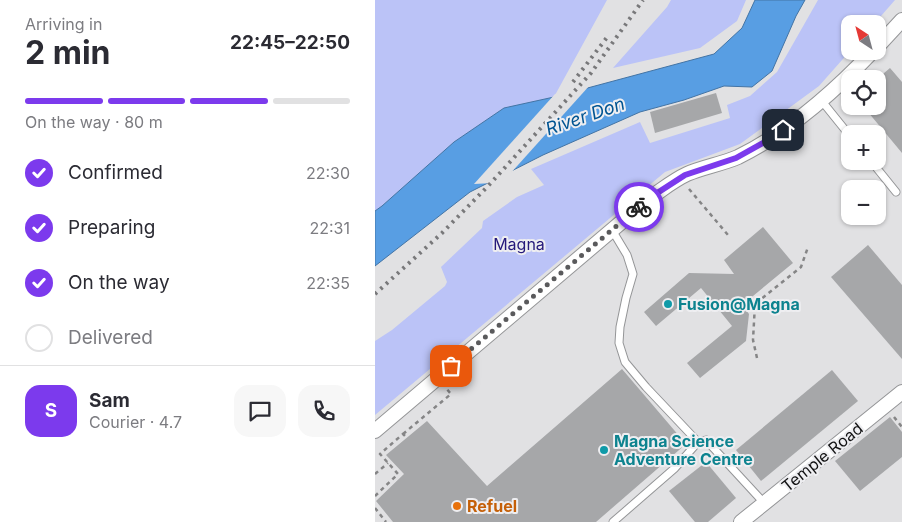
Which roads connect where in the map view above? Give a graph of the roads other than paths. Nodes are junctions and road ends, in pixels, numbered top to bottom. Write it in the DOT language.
graph roads {
  1 [pos="902,20"];
  2 [pos="886,37"];
  3 [pos="865,60"];
  4 [pos="821,100"];
  5 [pos="841,125"];
  6 [pos="878,170"];
  7 [pos="896,192"];
  8 [pos="612,230"];
  9 [pos="902,392"];
  10 [pos="375,431"];
  11 [pos="698,442"];
  12 [pos="764,503"];
  13 [pos="613,522"];
  14 [pos="741,522"];
  1 -- 2 [label="street"];
  3 -- 4 [label="street"];
  4 -- 5 [label="lane"];
  4 -- 8 [label="street"];
  6 -- 7 [label="lane"];
  8 -- 10 [label="street"];
  8 -- 11 [label="lane"];
  9 -- 12 [label="street, Temple Road"];
  11 -- 12 [label="lane"];
  11 -- 13 [label="lane"];
  12 -- 14 [label="street, Temple Road"];
}
